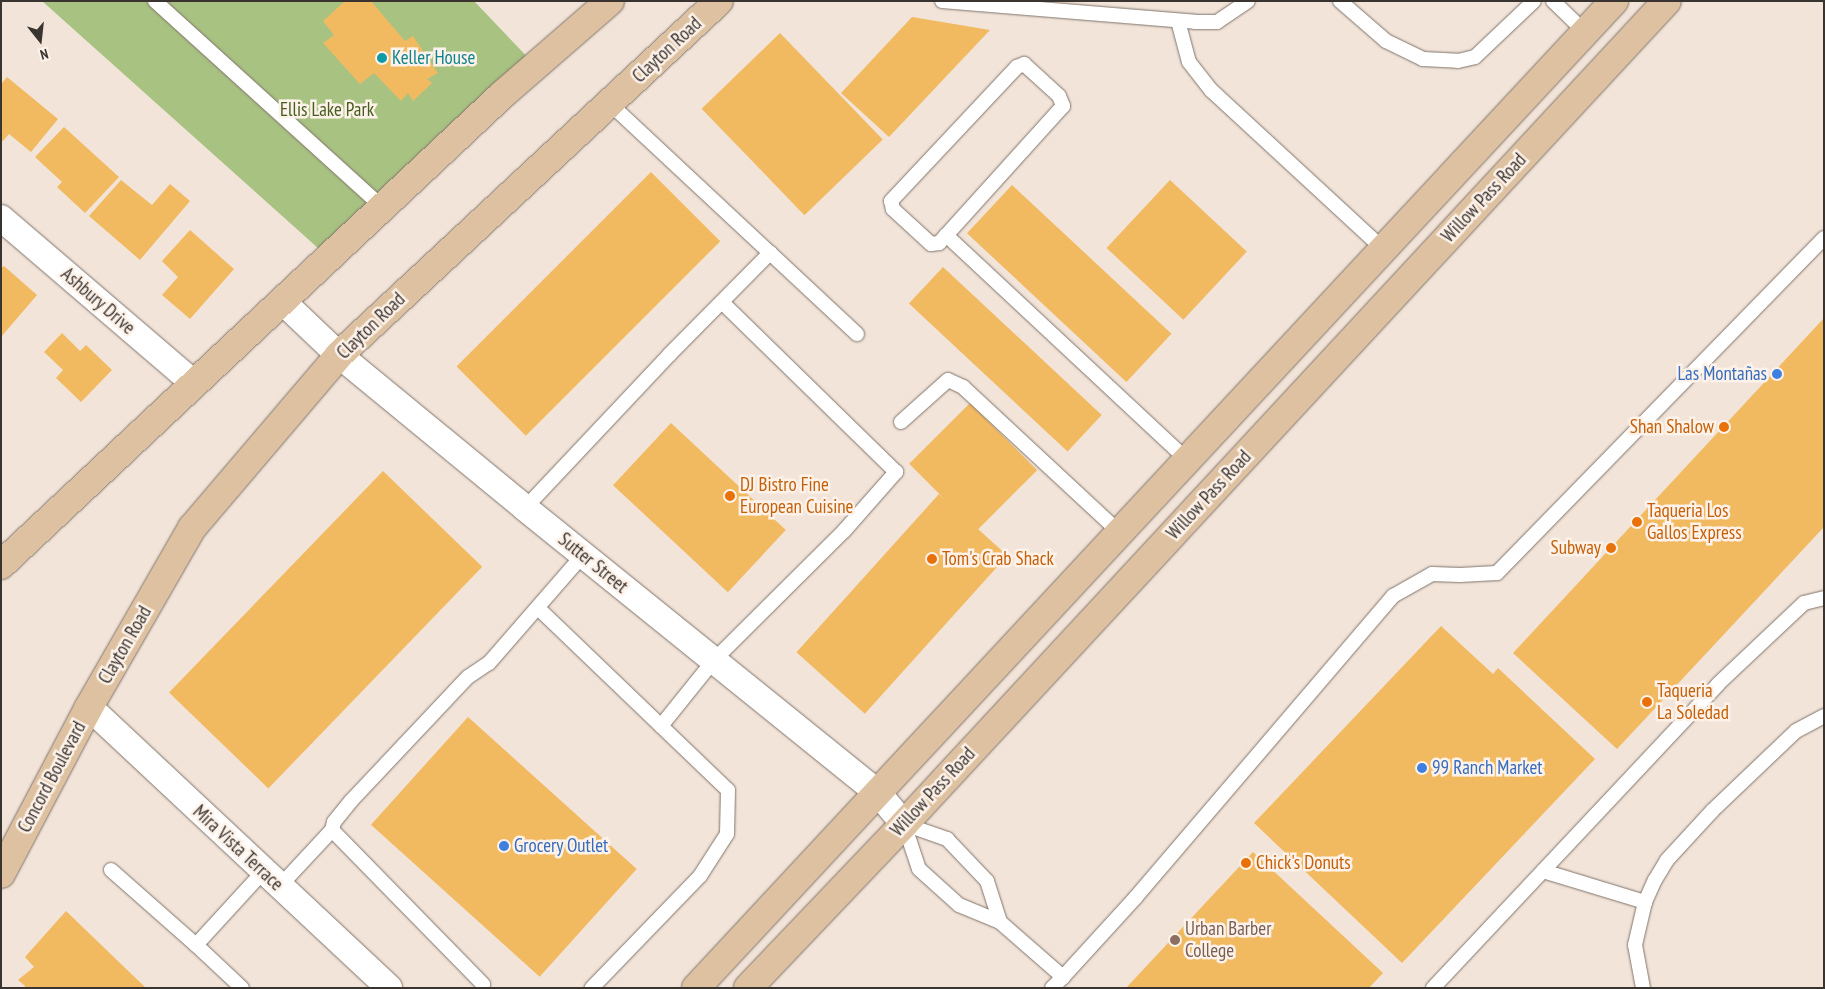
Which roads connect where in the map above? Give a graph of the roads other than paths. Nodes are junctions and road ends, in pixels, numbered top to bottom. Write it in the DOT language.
graph roads {
  1 [pos="155,1"];
  2 [pos="610,1"];
  3 [pos="719,1"];
  4 [pos="942,1"];
  5 [pos="1248,1"];
  6 [pos="1340,1"];
  7 [pos="1534,1"];
  8 [pos="1553,1"];
  9 [pos="1614,1"];
  10 [pos="1667,1"];
  11 [pos="1178,20"];
  12 [pos="1585,32"];
  13 [pos="609,103"];
  14 [pos="382,207"];
  15 [pos="1,218"];
  16 [pos="946,235"];
  17 [pos="1824,238"];
  18 [pos="1383,249"];
  19 [pos="770,254"];
  20 [pos="282,301"];
  21 [pos="722,302"];
  22 [pos="857,334"];
  23 [pos="340,355"];
  24 [pos="194,384"];
  25 [pos="901,422"];
  26 [pos="1188,460"];
  27 [pos="524,508"];
  28 [pos="1120,533"];
  29 [pos="583,555"];
  30 [pos="1,564"];
  31 [pos="1824,598"];
  32 [pos="538,608"];
  33 [pos="714,660"];
  34 [pos="89,707"];
  35 [pos="1824,716"];
  36 [pos="661,726"];
  37 [pos="878,793"];
  38 [pos="904,824"];
  39 [pos="332,830"];
  40 [pos="111,870"];
  41 [pos="1544,870"];
  42 [pos="1,874"];
  43 [pos="271,879"];
  44 [pos="1645,902"];
  45 [pos="1000,922"];
  46 [pos="196,945"];
  47 [pos="1063,977"];
  48 [pos="484,986"];
  49 [pos="242,988"];
  50 [pos="389,988"];
  51 [pos="592,988"];
  52 [pos="696,988"];
  53 [pos="748,988"];
  54 [pos="1052,988"];
  55 [pos="1432,988"];
  56 [pos="1643,988"];
  1 -- 14 [label="lane"];
  2 -- 14 [label="main road"];
  3 -- 13 [label="main road, Clayton Road"];
  4 -- 11 [label="lane"];
  5 -- 11 [label="lane"];
  6 -- 7 [label="lane"];
  8 -- 12 [label="lane"];
  9 -- 12 [label="main road, Willow Pass Road"];
  10 -- 38 [label="main road, Willow Pass Road"];
  11 -- 18 [label="lane"];
  12 -- 18 [label="main road, Willow Pass Road"];
  13 -- 19 [label="lane"];
  13 -- 23 [label="main road, Clayton Road"];
  14 -- 20 [label="main road"];
  15 -- 24 [label="street, Ashbury Drive"];
  16 -- 16 [label="lane"];
  16 -- 26 [label="lane"];
  17 -- 47 [label="lane"];
  18 -- 26 [label="main road, Willow Pass Road"];
  19 -- 21 [label="lane"];
  19 -- 22 [label="lane"];
  20 -- 23 [label="street, Sutter Street"];
  20 -- 24 [label="main road"];
  21 -- 27 [label="lane"];
  21 -- 33 [label="lane"];
  23 -- 27 [label="street, Sutter Street"];
  23 -- 34 [label="main road, Clayton Road"];
  24 -- 30 [label="main road"];
  25 -- 28 [label="lane"];
  26 -- 28 [label="main road, Willow Pass Road"];
  27 -- 29 [label="street, Sutter Street"];
  28 -- 37 [label="main road, Willow Pass Road"];
  29 -- 32 [label="lane"];
  29 -- 33 [label="street, Sutter Street"];
  31 -- 41 [label="lane"];
  32 -- 36 [label="lane"];
  32 -- 39 [label="lane"];
  33 -- 36 [label="lane"];
  33 -- 37 [label="street, Sutter Street"];
  34 -- 42 [label="main road, Concord Boulevard"];
  34 -- 43 [label="street, Mira Vista Terrace"];
  35 -- 44 [label="lane"];
  36 -- 51 [label="lane"];
  37 -- 38 [label="street, Sutter Street"];
  37 -- 52 [label="main road, Willow Pass Road"];
  38 -- 45 [label="lane"];
  38 -- 45 [label="lane"];
  38 -- 53 [label="main road, Willow Pass Road"];
  39 -- 43 [label="lane"];
  39 -- 48 [label="lane"];
  40 -- 46 [label="lane"];
  41 -- 44 [label="lane"];
  41 -- 55 [label="lane"];
  43 -- 46 [label="lane"];
  43 -- 50 [label="street, Mira Vista Terrace"];
  44 -- 56 [label="lane"];
  45 -- 47 [label="lane"];
  46 -- 49 [label="lane"];
  47 -- 54 [label="lane"];
}
